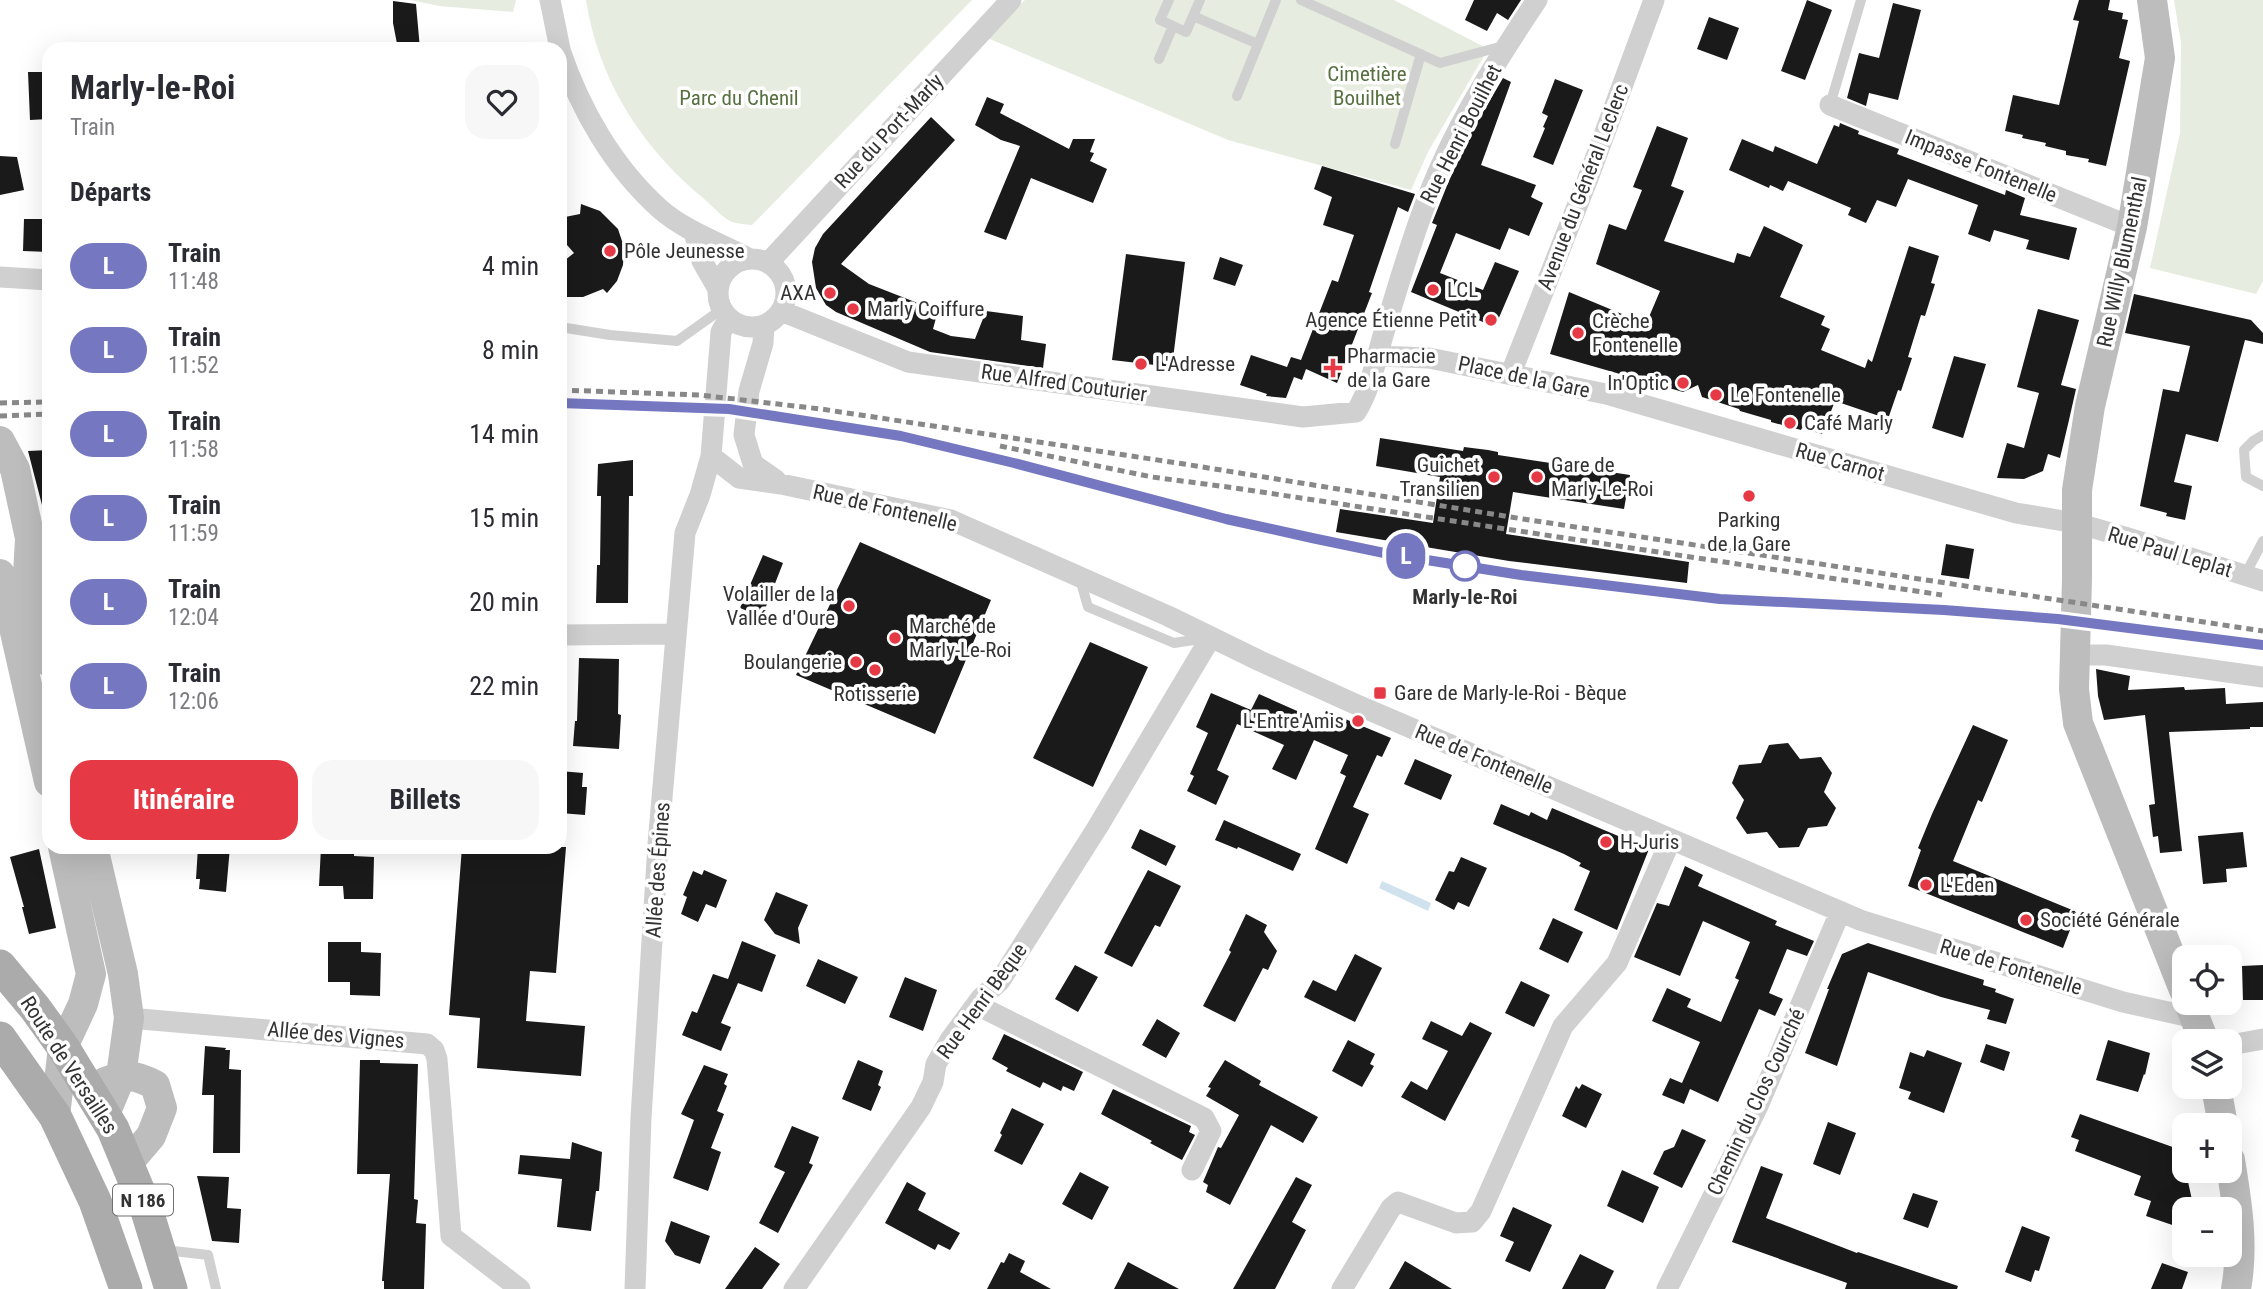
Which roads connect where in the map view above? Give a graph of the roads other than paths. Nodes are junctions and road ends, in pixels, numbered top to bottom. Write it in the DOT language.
graph roads {
  1 [pos="550,0"];
  2 [pos="1011,0"];
  3 [pos="1200,0"];
  4 [pos="1276,0"];
  5 [pos="1301,0"];
  6 [pos="1537,0"];
  7 [pos="1654,0"];
  8 [pos="1861,0"];
  9 [pos="2152,0"];
  10 [pos="1164,2"];
  11 [pos="1193,16"];
  12 [pos="1173,26"];
  13 [pos="558,42"];
  14 [pos="1258,44"];
  15 [pos="1507,45"];
  16 [pos="1421,54"];
  17 [pos="1159,59"];
  18 [pos="567,72"];
  19 [pos="1237,96"];
  20 [pos="1830,105"];
  21 [pos="1395,144"];
  22 [pos="2132,227"];
  23 [pos="694,232"];
  24 [pos="759,261"];
  25 [pos="0,277"];
  26 [pos="42,280"];
  27 [pos="723,306"];
  28 [pos="781,311"];
  29 [pos="764,325"];
  30 [pos="567,328"];
  31 [pos="1377,356"];
  32 [pos="1511,373"];
  33 [pos="1606,394"];
  34 [pos="2263,435"];
  35 [pos="0,441"];
  36 [pos="710,456"];
  37 [pos="781,484"];
  38 [pos="2263,486"];
  39 [pos="2076,523"];
  40 [pos="2263,541"];
  41 [pos="0,574"];
  42 [pos="2254,578"];
  43 [pos="42,633"];
  44 [pos="676,634"];
  45 [pos="567,635"];
  46 [pos="1210,637"];
  47 [pos="2075,656"];
  48 [pos="2263,677"];
  49 [pos="42,736"];
  50 [pos="1671,839"];
  51 [pos="65,854"];
  52 [pos="95,854"];
  53 [pos="1840,912"];
  54 [pos="2172,960"];
  55 [pos="0,966"];
  56 [pos="977,1005"];
  57 [pos="130,1018"];
  58 [pos="2196,1021"];
  59 [pos="0,1038"];
  60 [pos="2263,1038"];
  61 [pos="2242,1042"];
  62 [pos="63,1047"];
  63 [pos="121,1076"];
  64 [pos="66,1101"];
  65 [pos="105,1114"];
  66 [pos="128,1163"];
  67 [pos="1192,1170"];
  68 [pos="2234,1183"];
  69 [pos="160,1249"];
  70 [pos="125,1289"];
  71 [pos="171,1289"];
  72 [pos="216,1289"];
  73 [pos="520,1289"];
  74 [pos="635,1289"];
  75 [pos="794,1289"];
  76 [pos="1342,1289"];
  77 [pos="1667,1289"];
  78 [pos="2236,1289"];
  1 -- 13 [label="street"];
  2 -- 24 [label="street, Rue du Port-Marly"];
  3 -- 11 [label="lane"];
  4 -- 14 [label="lane"];
  5 -- 16 [label="lane"];
  6 -- 15 [label="street, Rue Henri Bouilhet"];
  7 -- 32 [label="street, Avenue du Général Leclerc"];
  8 -- 20 [label="lane"];
  9 -- 22 [label="main road, Rue Willy Blumenthal"];
  10 -- 12 [label="lane"];
  11 -- 12 [label="lane"];
  11 -- 14 [label="lane"];
  12 -- 17 [label="lane"];
  14 -- 19 [label="lane"];
  15 -- 16 [label="lane"];
  15 -- 31 [label="street, Rue Henri Bouilhet"];
  16 -- 21 [label="lane"];
  18 -- 23 [label="street"];
  20 -- 22 [label="street, Impasse Fontenelle"];
  22 -- 39 [label="main road, Rue Willy Blumenthal"];
  23 -- 24 [label="street"];
  23 -- 27 [label="street"];
  24 -- 27 [label="street"];
  24 -- 28 [label="street"];
  25 -- 26 [label="street"];
  27 -- 29 [label="street"];
  27 -- 30 [label="lane"];
  27 -- 36 [label="street, Allée des Épines"];
  28 -- 29 [label="street"];
  28 -- 31 [label="street, Rue Alfred Couturier"];
  29 -- 37 [label="street"];
  31 -- 32 [label="street, Place de la Gare"];
  32 -- 33 [label="street, Place de la Gare"];
  33 -- 39 [label="street, Rue Carnot"];
  34 -- 38 [label="lane"];
  35 -- 43 [label="main road"];
  36 -- 37 [label="street, Rue de Fontenelle"];
  36 -- 44 [label="street, Allée des Épines"];
  37 -- 46 [label="street, Rue de Fontenelle"];
  39 -- 42 [label="street, Rue Paul Leplat"];
  39 -- 47 [label="main road, Rue Willy Blumenthal"];
  40 -- 42 [label="lane"];
  41 -- 49 [label="main road"];
  44 -- 45 [label="street"];
  44 -- 74 [label="street, Allée des Épines"];
  46 -- 50 [label="street, Rue de Fontenelle"];
  46 -- 56 [label="street, Rue Henri Bèque"];
  47 -- 48 [label="street"];
  47 -- 54 [label="main road, Rue Willy Blumenthal"];
  50 -- 53 [label="street, Rue de Fontenelle"];
  50 -- 76 [label="street"];
  51 -- 62 [label="main road"];
  52 -- 57 [label="main road"];
  53 -- 58 [label="street, Rue de Fontenelle"];
  53 -- 77 [label="street, Chemin du Clos Courché"];
  55 -- 62 [label="main road, Route de Versailles / N 186"];
  56 -- 67 [label="street"];
  56 -- 75 [label="street, Rue Henri Bèque"];
  57 -- 63 [label="main road"];
  57 -- 73 [label="street, Allée des Vignes"];
  59 -- 64 [label="main road, Route de Versailles / N 186"];
  60 -- 61 [label="street"];
  62 -- 64 [label="main road, Route de Versailles / N 186"];
  63 -- 64 [label="main road"];
  63 -- 65 [label="main road"];
  63 -- 66 [label="main road"];
  64 -- 65 [label="main road, Route de Versailles / N 186"];
  64 -- 70 [label="main road, Route de Versailles / N 186"];
  65 -- 66 [label="main road, Route de Versailles / N 186"];
  66 -- 69 [label="main road, Route de Versailles / N 186"];
  68 -- 78 [label="main road"];
  69 -- 71 [label="main road, Route de Versailles / N 186"];
  69 -- 72 [label="lane"];
}
